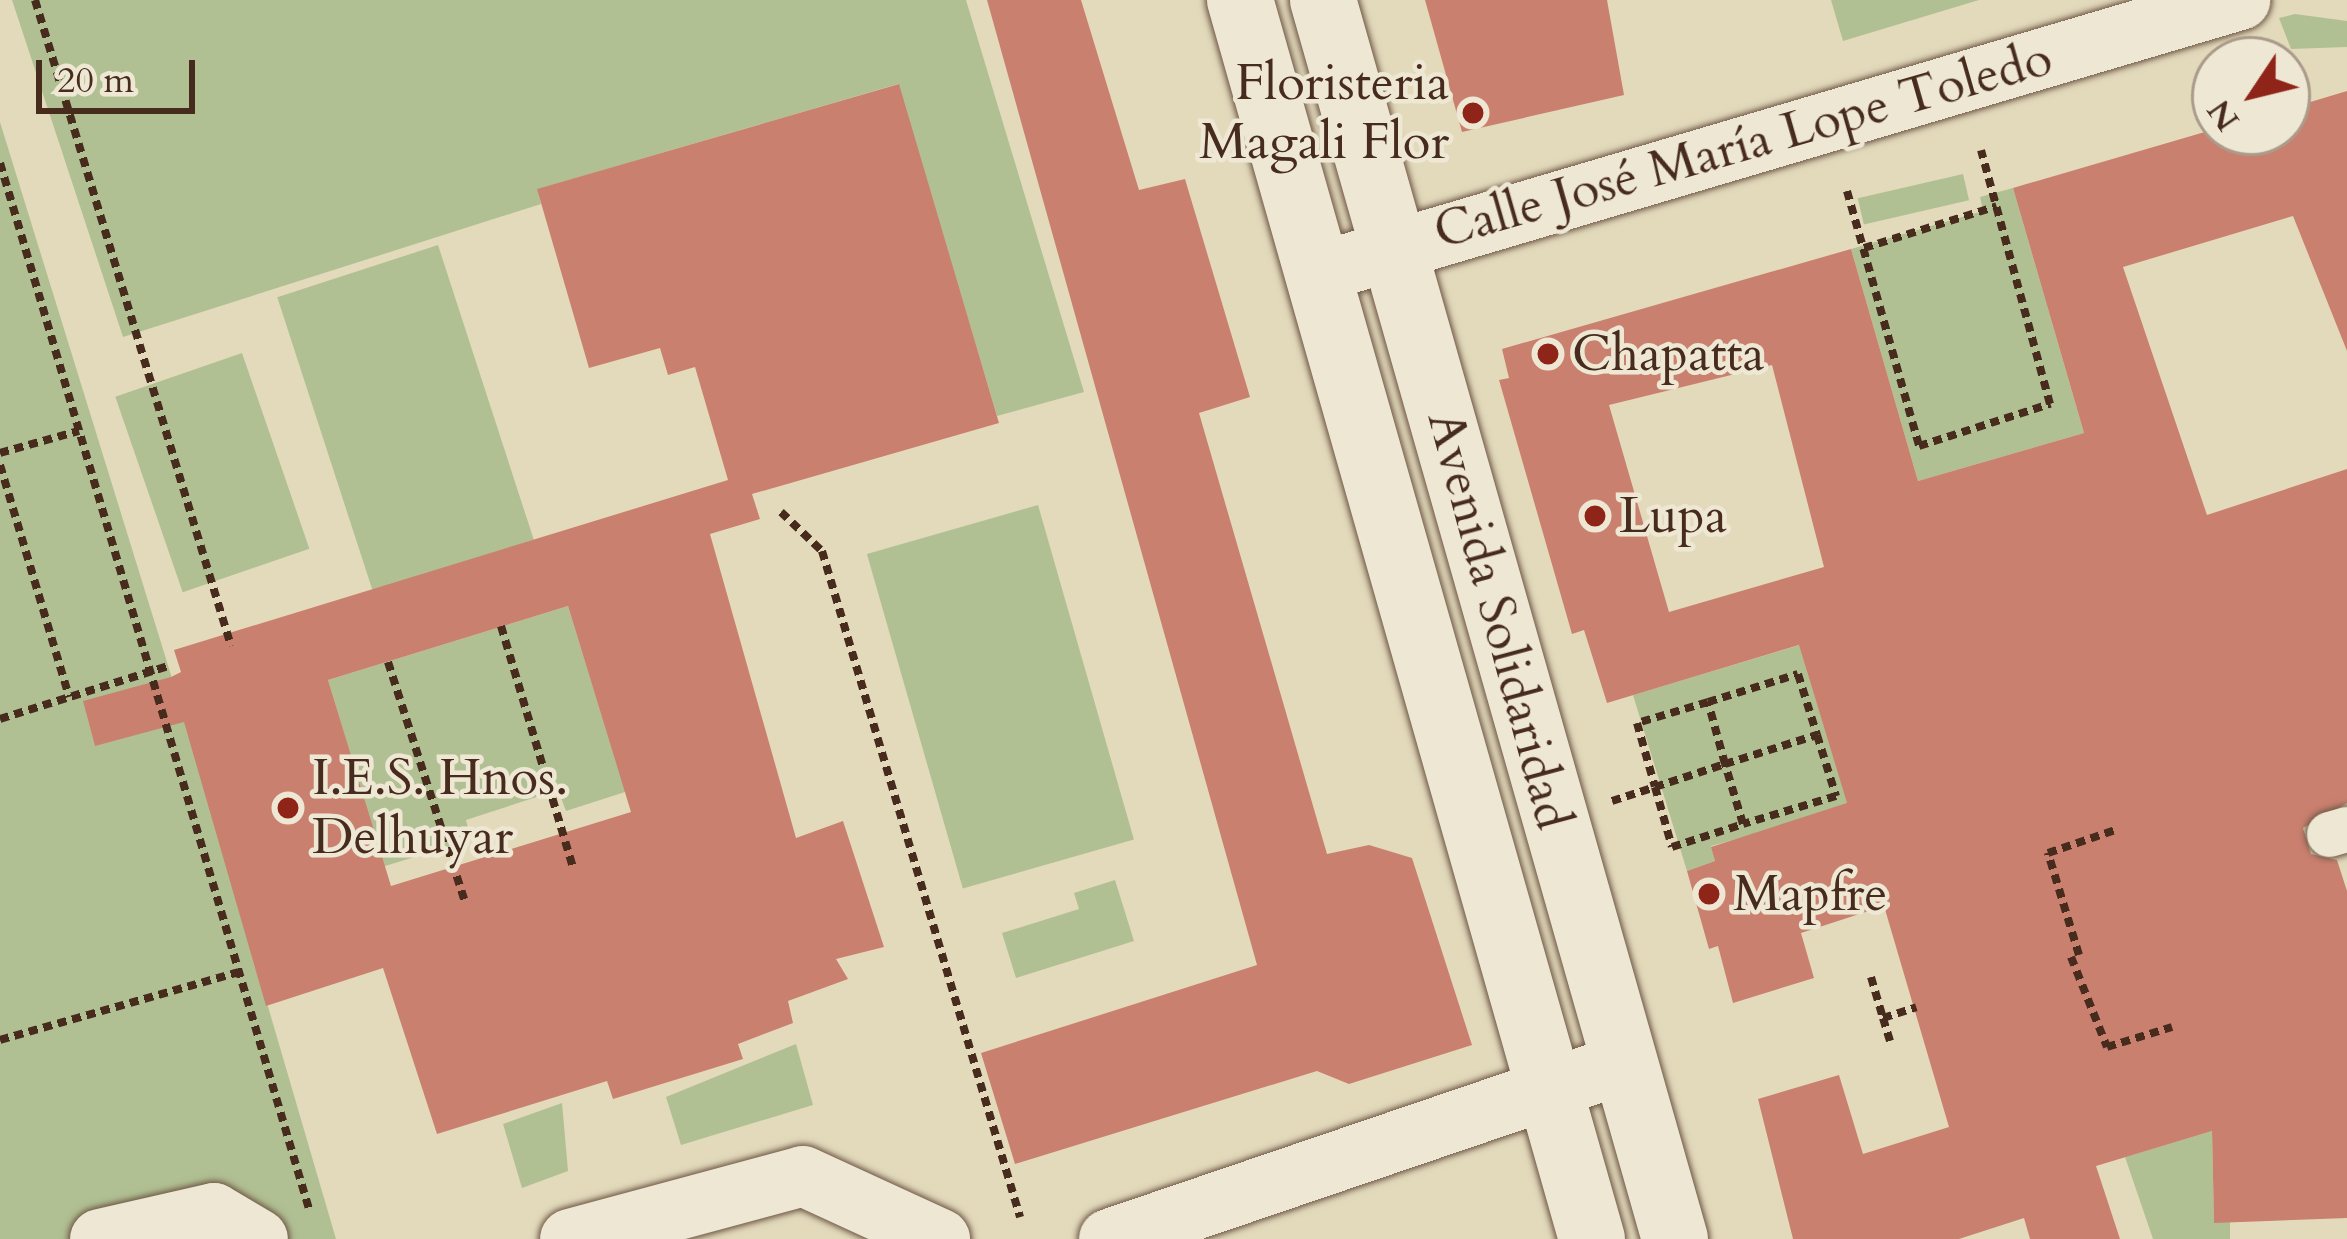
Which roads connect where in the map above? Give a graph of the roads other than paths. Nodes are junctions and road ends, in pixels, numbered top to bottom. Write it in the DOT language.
graph roads {
  1 [pos="1240,0"];
  2 [pos="1323,0"];
  3 [pos="2240,0"];
  4 [pos="1394,249"];
  5 [pos="1317,273"];
  6 [pos="1623,1064"];
  7 [pos="1548,1090"];
  8 [pos="285,1228"];
  9 [pos="100,1239"];
  10 [pos="570,1239"];
  11 [pos="940,1239"];
  12 [pos="1109,1239"];
  13 [pos="1592,1239"];
  14 [pos="1675,1239"];
  1 -- 5 [label="main road, Avenida Solidaridad"];
  2 -- 4 [label="main road, Avenida Solidaridad"];
  3 -- 4 [label="street, Calle José María Lope Toledo"];
  4 -- 5 [label="street, Calle José María Lope Toledo"];
  4 -- 6 [label="main road, Avenida Solidaridad"];
  5 -- 7 [label="main road, Avenida Solidaridad"];
  6 -- 7 [label="street"];
  6 -- 14 [label="main road, Avenida Solidaridad"];
  7 -- 12 [label="street"];
  7 -- 13 [label="main road, Avenida Solidaridad"];
  8 -- 9 [label="street"];
  10 -- 11 [label="street"];
}
